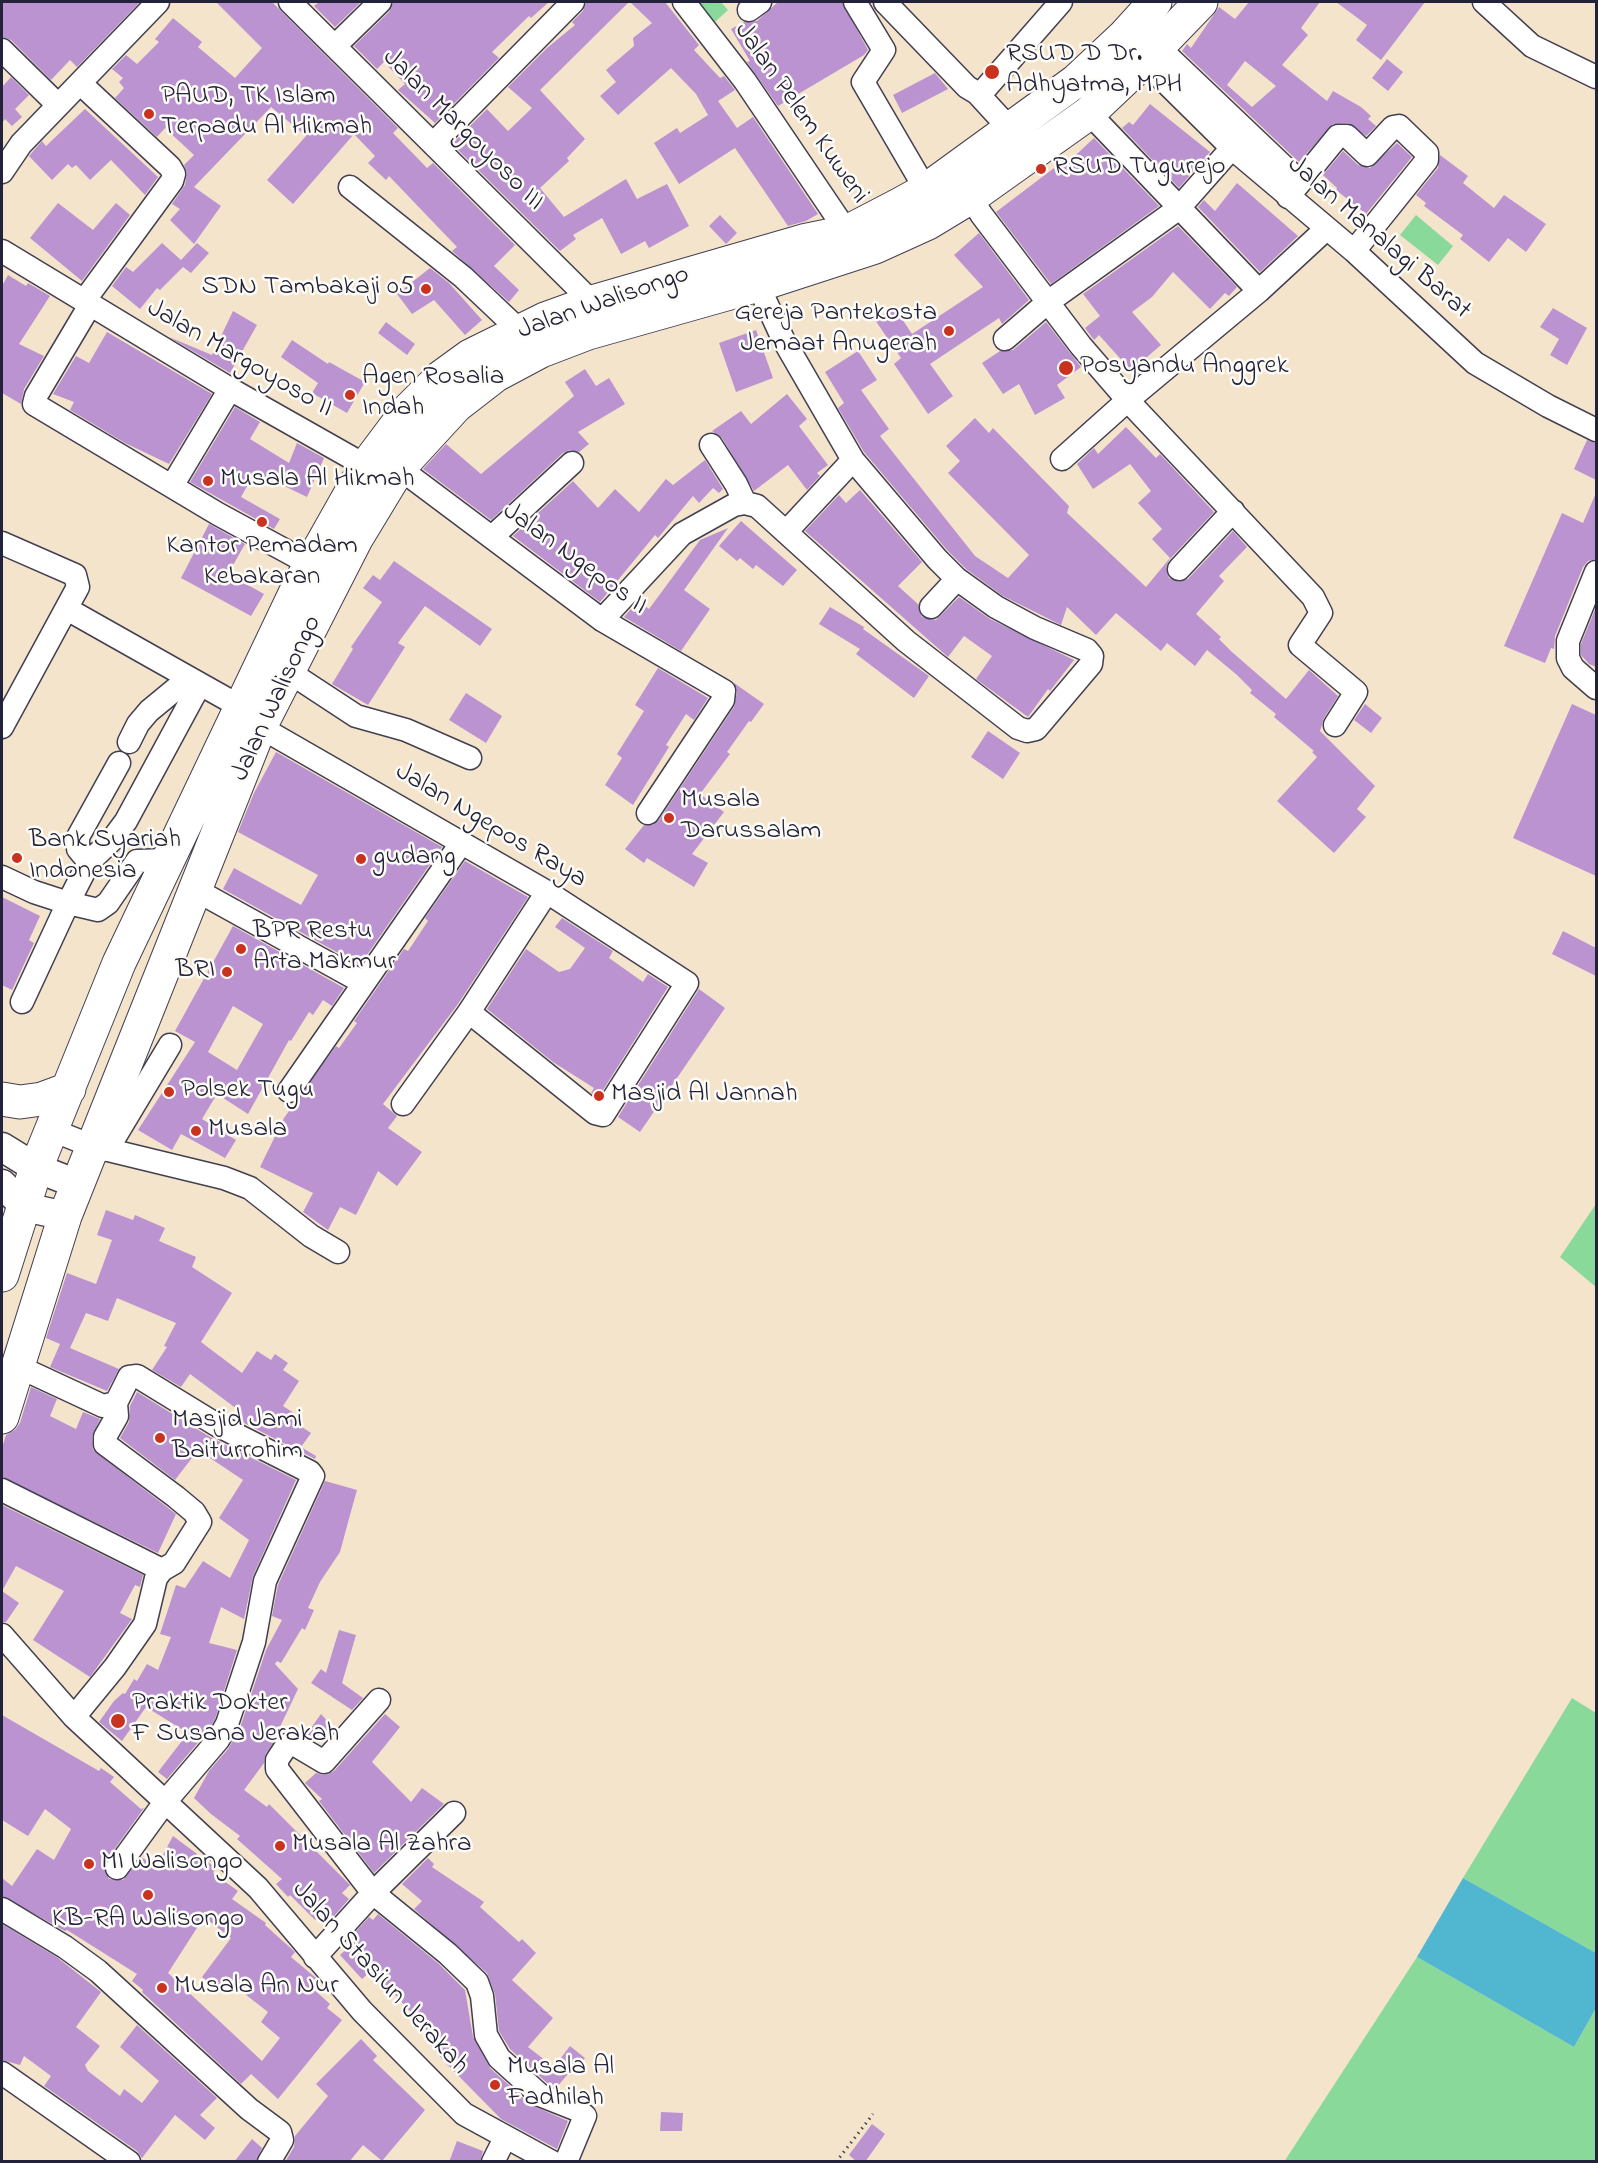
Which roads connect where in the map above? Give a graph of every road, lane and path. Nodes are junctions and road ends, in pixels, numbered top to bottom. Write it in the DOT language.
graph roads {
  1 [pos="158,2"];
  2 [pos="290,2"];
  3 [pos="380,2"];
  4 [pos="573,2"];
  5 [pos="684,2"];
  6 [pos="855,2"];
  7 [pos="885,2"];
  8 [pos="1061,2"];
  9 [pos="1155,2"];
  10 [pos="1201,2"];
  11 [pos="1484,2"];
  12 [pos="335,46"];
  13 [pos="2,50"];
  14 [pos="1151,54"];
  15 [pos="1596,77"];
  16 [pos="81,84"];
  17 [pos="977,93"];
  18 [pos="58,105"];
  19 [pos="1089,113"];
  20 [pos="1010,129"];
  21 [pos="1240,141"];
  22 [pos="433,144"];
  23 [pos="2,172"];
  24 [pos="350,187"];
  25 [pos="926,190"];
  26 [pos="1294,190"];
  27 [pos="971,197"];
  28 [pos="1178,209"];
  29 [pos="1325,230"];
  30 [pos="847,232"];
  31 [pos="2,251"];
  32 [pos="1354,251"];
  33 [pos="758,285"];
  34 [pos="1259,291"];
  35 [pos="592,302"];
  36 [pos="1047,302"];
  37 [pos="87,303"];
  38 [pos="519,330"];
  39 [pos="1005,339"];
  40 [pos="230,389"];
  41 [pos="1128,400"];
  42 [pos="1596,430"];
  43 [pos="711,445"];
  44 [pos="1062,459"];
  45 [pos="853,460"];
  46 [pos="572,463"];
  47 [pos="366,466"];
  48 [pos="399,468"];
  49 [pos="172,486"];
  50 [pos="745,503"];
  51 [pos="1233,511"];
  52 [pos="786,532"];
  53 [pos="492,537"];
  54 [pos="2,543"];
  55 [pos="322,561"];
  56 [pos="1179,569"];
  57 [pos="1596,572"];
  58 [pos="957,579"];
  59 [pos="931,607"];
  60 [pos="67,609"];
  61 [pos="602,620"];
  62 [pos="289,672"];
  63 [pos="194,681"];
  64 [pos="1596,688"];
  65 [pos="251,717"];
  66 [pos="1335,725"];
  67 [pos="2,727"];
  68 [pos="129,741"];
  69 [pos="470,758"];
  70 [pos="119,763"];
  71 [pos="648,813"];
  72 [pos="462,842"];
  73 [pos="168,861"];
  74 [pos="89,862"];
  75 [pos="2,877"];
  76 [pos="194,889"];
  77 [pos="547,892"];
  78 [pos="68,903"];
  79 [pos="364,983"];
  80 [pos="22,1002"];
  81 [pos="469,1012"];
  82 [pos="170,1046"];
  83 [pos="69,1089"];
  84 [pos="289,1091"];
  85 [pos="2,1099"];
  86 [pos="403,1104"];
  87 [pos="52,1130"];
  88 [pos="2,1147"];
  89 [pos="100,1148"];
  90 [pos="36,1168"];
  91 [pos="2,1184"];
  92 [pos="77,1184"];
  93 [pos="25,1207"];
  94 [pos="65,1216"];
  95 [pos="338,1252"];
  96 [pos="2,1275"];
  97 [pos="19,1367"];
  98 [pos="116,1403"];
  99 [pos="2,1417"];
  100 [pos="2,1490"];
  101 [pos="162,1570"];
  102 [pos="2,1635"];
  103 [pos="379,1700"];
  104 [pos="74,1717"];
  105 [pos="165,1802"];
  106 [pos="454,1813"];
  107 [pos="117,1868"];
  108 [pos="374,1893"];
  109 [pos="2,1909"];
  110 [pos="315,1957"];
  111 [pos="2,2073"];
  112 [pos="873,2114"];
  113 [pos="504,2138"];
  114 [pos="129,2162"];
  115 [pos="269,2162"];
  116 [pos="493,2162"];
  117 [pos="552,2162"];
  118 [pos="566,2162"];
  119 [pos="836,2162"];
  1 -- 16 [label="street"];
  2 -- 12 [label="street, Jalan Margoyoso III"];
  3 -- 12 [label="street"];
  4 -- 22 [label="street"];
  5 -- 30 [label="street, Jalan Pelem Kuweni"];
  6 -- 25 [label="street"];
  7 -- 17 [label="street"];
  8 -- 17 [label="street"];
  9 -- 20 [label="highway, Jalan Walisongo"];
  10 -- 14 [label="highway, Jalan Walisongo"];
  11 -- 15 [label="street"];
  12 -- 22 [label="street, Jalan Margoyoso III"];
  13 -- 18 [label="street"];
  14 -- 19 [label="highway, Jalan Walisongo"];
  14 -- 21 [label="street, Jalan Manalagi Barat"];
  16 -- 18 [label="street"];
  16 -- 37 [label="street"];
  17 -- 20 [label="street"];
  18 -- 23 [label="street"];
  19 -- 27 [label="highway, Jalan Walisongo"];
  19 -- 28 [label="street"];
  20 -- 25 [label="highway, Jalan Walisongo"];
  21 -- 26 [label="street, Jalan Manalagi Barat"];
  21 -- 28 [label="street"];
  22 -- 35 [label="street, Jalan Margoyoso III"];
  24 -- 38 [label="street"];
  25 -- 30 [label="highway, Jalan Walisongo"];
  26 -- 29 [label="street, Jalan Manalagi Barat"];
  26 -- 32 [label="street"];
  27 -- 33 [label="highway, Jalan Walisongo"];
  27 -- 36 [label="street"];
  28 -- 34 [label="street"];
  28 -- 36 [label="street"];
  29 -- 32 [label="street, Jalan Manalagi Barat"];
  29 -- 34 [label="street"];
  30 -- 35 [label="highway, Jalan Walisongo"];
  31 -- 37 [label="street, Jalan Margoyoso II"];
  32 -- 42 [label="street, Jalan Manalagi Barat"];
  33 -- 45 [label="street"];
  33 -- 48 [label="highway, Jalan Walisongo"];
  34 -- 41 [label="street"];
  35 -- 38 [label="highway, Jalan Walisongo"];
  36 -- 39 [label="street"];
  36 -- 41 [label="street"];
  37 -- 40 [label="street, Jalan Margoyoso II"];
  37 -- 49 [label="street"];
  38 -- 47 [label="highway, Jalan Walisongo"];
  40 -- 47 [label="street, Jalan Margoyoso II"];
  40 -- 49 [label="street"];
  41 -- 44 [label="street"];
  41 -- 51 [label="street"];
  43 -- 50 [label="street"];
  45 -- 52 [label="street"];
  45 -- 58 [label="street"];
  46 -- 53 [label="street"];
  47 -- 55 [label="highway, Jalan Walisongo"];
  48 -- 53 [label="street, Jalan Ngepos II"];
  48 -- 55 [label="highway, Jalan Walisongo"];
  49 -- 55 [label="street"];
  50 -- 52 [label="street"];
  50 -- 61 [label="street"];
  51 -- 56 [label="street"];
  51 -- 66 [label="street"];
  52 -- 58 [label="street"];
  53 -- 61 [label="street, Jalan Ngepos II"];
  54 -- 60 [label="street"];
  55 -- 62 [label="highway, Jalan Walisongo"];
  55 -- 65 [label="highway, Jalan Walisongo"];
  57 -- 64 [label="street"];
  58 -- 59 [label="street"];
  60 -- 63 [label="street, Jalan Ngepos Raya"];
  60 -- 67 [label="street"];
  61 -- 71 [label="street, Jalan Ngepos II"];
  62 -- 65 [label="highway, Jalan Walisongo"];
  62 -- 69 [label="street"];
  63 -- 65 [label="street, Jalan Ngepos Raya"];
  63 -- 68 [label="street"];
  63 -- 74 [label="street"];
  65 -- 72 [label="street, Jalan Ngepos Raya"];
  65 -- 73 [label="highway, Jalan Walisongo"];
  65 -- 76 [label="highway, Jalan Walisongo"];
  70 -- 74 [label="street"];
  72 -- 77 [label="street, Jalan Ngepos Raya"];
  72 -- 79 [label="street"];
  73 -- 78 [label="street"];
  73 -- 83 [label="highway, Jalan Walisongo"];
  74 -- 78 [label="street"];
  75 -- 78 [label="street"];
  76 -- 79 [label="street"];
  76 -- 89 [label="highway, Jalan Walisongo"];
  77 -- 81 [label="street"];
  77 -- 81 [label="street, Jalan Ngepos Raya"];
  78 -- 80 [label="street"];
  79 -- 84 [label="street"];
  81 -- 86 [label="street"];
  82 -- 89 [label="street"];
  83 -- 85 [label="highway"];
  83 -- 87 [label="highway, Jalan Walisongo"];
  87 -- 89 [label="street"];
  87 -- 90 [label="highway, Jalan Walisongo"];
  88 -- 90 [label="main road"];
  89 -- 92 [label="highway, Jalan Walisongo"];
  89 -- 95 [label="street"];
  90 -- 92 [label="main road"];
  90 -- 93 [label="highway, Jalan Walisongo"];
  91 -- 93 [label="main road"];
  92 -- 94 [label="highway, Jalan Walisongo"];
  93 -- 94 [label="main road"];
  93 -- 96 [label="highway, Jalan Walisongo"];
  94 -- 97 [label="highway, Jalan Walisongo"];
  97 -- 98 [label="street"];
  97 -- 99 [label="highway, Jalan Walisongo"];
  98 -- 101 [label="street"];
  98 -- 105 [label="street"];
  100 -- 101 [label="street"];
  101 -- 104 [label="street"];
  102 -- 104 [label="street, Jalan Stasiun Jerakah"];
  103 -- 108 [label="street"];
  104 -- 105 [label="street, Jalan Stasiun Jerakah"];
  105 -- 107 [label="street"];
  105 -- 110 [label="street, Jalan Stasiun Jerakah"];
  106 -- 108 [label="street"];
  108 -- 110 [label="street"];
  108 -- 118 [label="street"];
  109 -- 115 [label="street"];
  110 -- 113 [label="street, Jalan Stasiun Jerakah"];
  111 -- 114 [label="street"];
  112 -- 119 [label="path"];
  113 -- 116 [label="street"];
  113 -- 117 [label="street, Jalan Stasiun Jerakah"];
}
